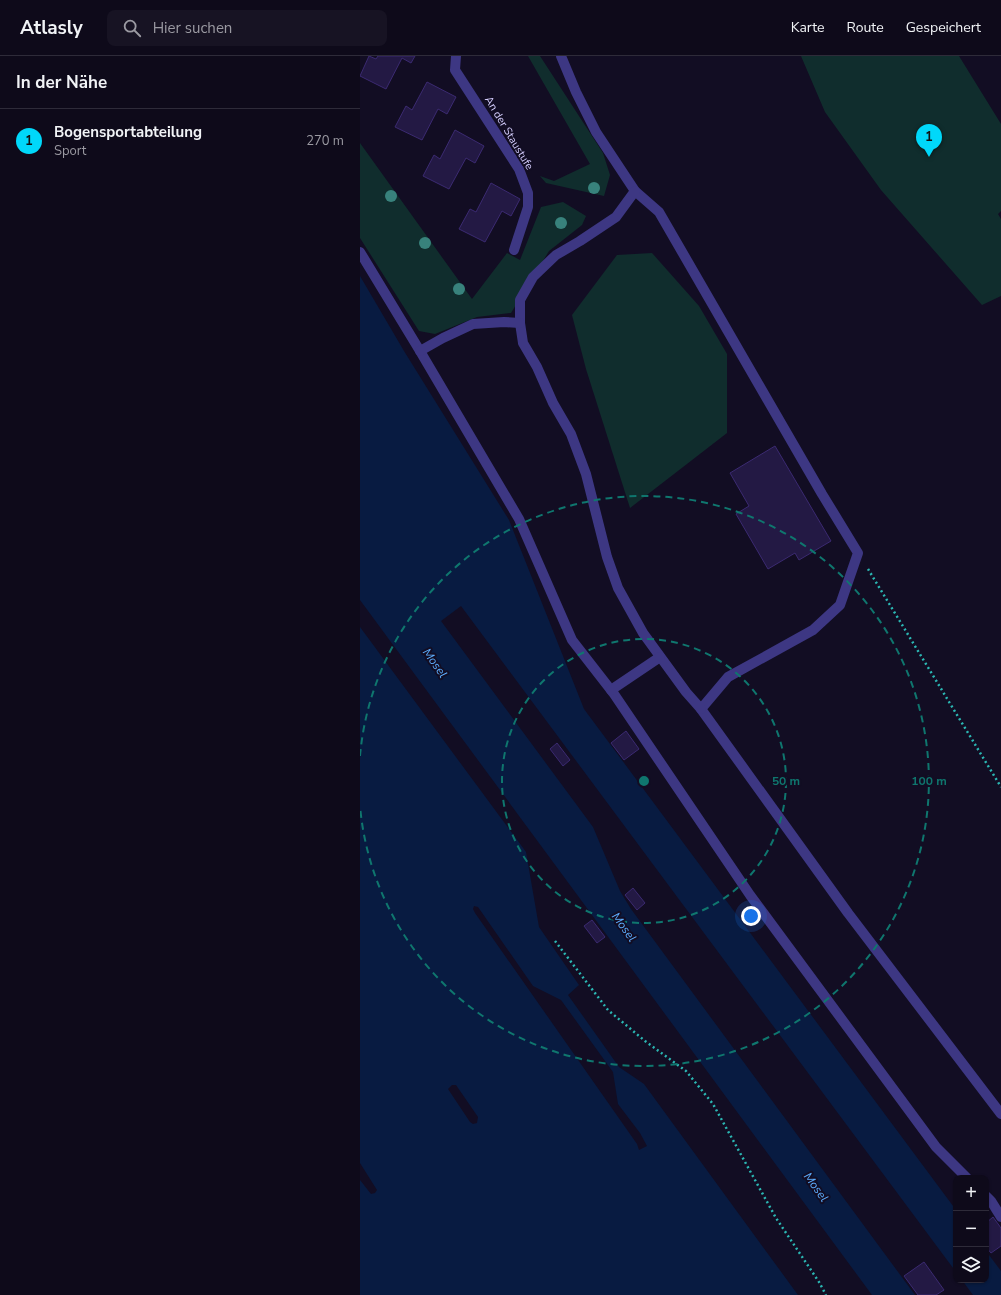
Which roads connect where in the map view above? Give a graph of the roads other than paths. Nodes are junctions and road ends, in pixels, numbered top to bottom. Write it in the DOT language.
graph roads {
  1 [pos="561,56"];
  2 [pos="455,57"];
  3 [pos="635,191"];
  4 [pos="514,250"];
  5 [pos="360,252"];
  6 [pos="520,322"];
  7 [pos="420,351"];
  8 [pos="660,657"];
  9 [pos="611,690"];
  10 [pos="700,709"];
  11 [pos="1001,1114"];
  12 [pos="964,1175"];
  13 [pos="989,1199"];
  14 [pos="1001,1217"];
  1 -- 3 [label="street"];
  2 -- 4 [label="street, An der Staustufe"];
  3 -- 6 [label="street"];
  3 -- 10 [label="street"];
  5 -- 7 [label="street"];
  6 -- 7 [label="street"];
  6 -- 8 [label="street"];
  7 -- 9 [label="street"];
  8 -- 9 [label="street"];
  8 -- 10 [label="street"];
  9 -- 12 [label="street"];
  10 -- 11 [label="street"];
  13 -- 14 [label="street"];
}
